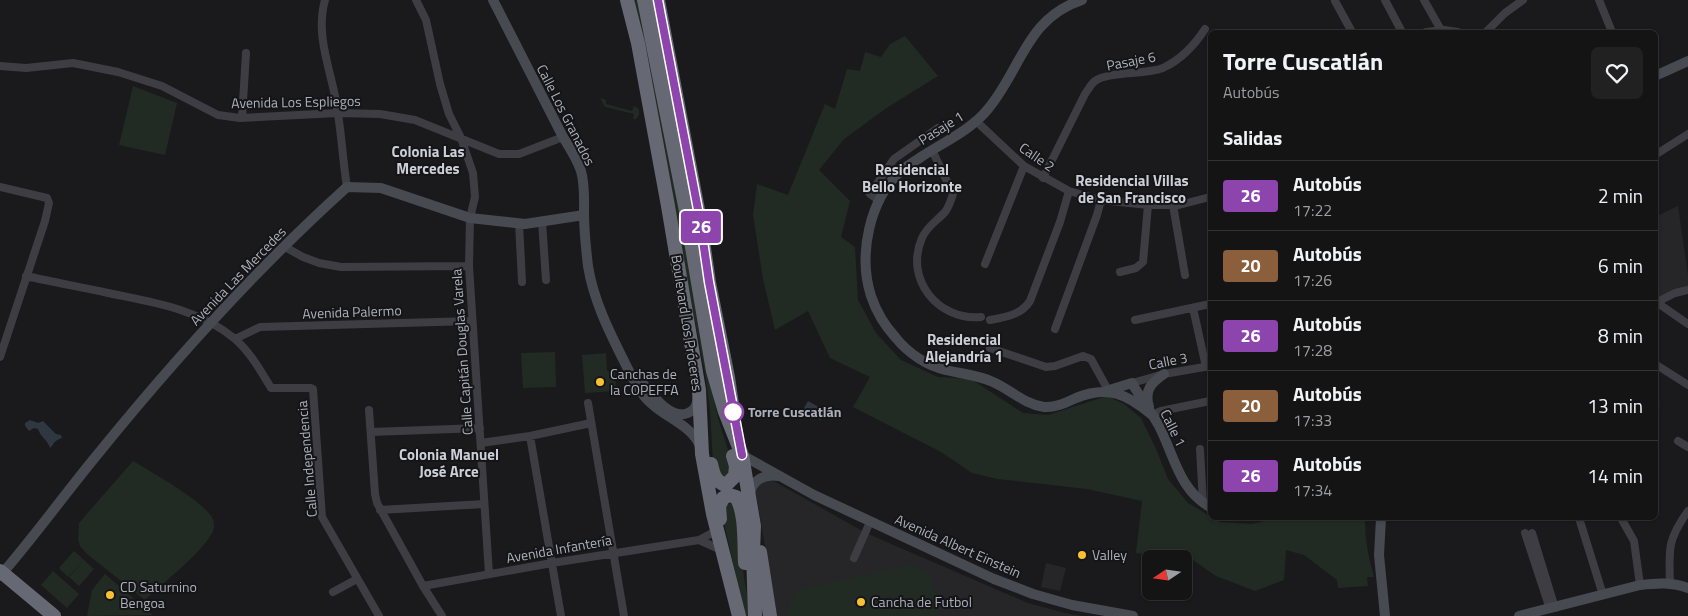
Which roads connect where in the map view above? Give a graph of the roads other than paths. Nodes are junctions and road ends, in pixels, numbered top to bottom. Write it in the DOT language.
graph roads {
  1 [pos="325,0"];
  2 [pos="416,0"];
  3 [pos="493,0"];
  4 [pos="627,0"];
  5 [pos="644,0"];
  6 [pos="658,0"];
  7 [pos="1082,0"];
  8 [pos="1385,0"];
  9 [pos="1424,0"];
  10 [pos="1523,0"];
  11 [pos="1600,0"];
  12 [pos="1335,1"];
  13 [pos="1205,29"];
  14 [pos="1351,30"];
  15 [pos="1401,30"];
  16 [pos="1441,30"];
  17 [pos="1450,30"];
  18 [pos="1488,30"];
  19 [pos="1611,30"];
  20 [pos="246,52"];
  21 [pos="1688,61"];
  22 [pos="0,66"];
  23 [pos="1658,75"];
  24 [pos="338,113"];
  25 [pos="242,118"];
  26 [pos="977,122"];
  27 [pos="938,128"];
  28 [pos="1688,134"];
  29 [pos="461,138"];
  30 [pos="563,138"];
  31 [pos="932,150"];
  32 [pos="1658,153"];
  33 [pos="1024,166"];
  34 [pos="1043,178"];
  35 [pos="0,187"];
  36 [pos="347,187"];
  37 [pos="1069,192"];
  38 [pos="1208,197"];
  39 [pos="1101,200"];
  40 [pos="880,201"];
  41 [pos="1148,205"];
  42 [pos="1173,205"];
  43 [pos="584,215"];
  44 [pos="470,218"];
  45 [pos="700,220"];
  46 [pos="542,221"];
  47 [pos="519,223"];
  48 [pos="691,243"];
  49 [pos="285,247"];
  50 [pos="985,264"];
  51 [pos="469,266"];
  52 [pos="1120,272"];
  53 [pos="1185,275"];
  54 [pos="26,276"];
  55 [pos="546,280"];
  56 [pos="522,282"];
  57 [pos="1688,290"];
  58 [pos="1208,304"];
  59 [pos="1193,308"];
  60 [pos="981,317"];
  61 [pos="990,320"];
  62 [pos="1135,320"];
  63 [pos="472,321"];
  64 [pos="211,323"];
  65 [pos="1688,324"];
  66 [pos="689,328"];
  67 [pos="1055,329"];
  68 [pos="235,339"];
  69 [pos="990,348"];
  70 [pos="0,356"];
  71 [pos="624,362"];
  72 [pos="1208,366"];
  73 [pos="1658,366"];
  74 [pos="713,371"];
  75 [pos="1164,374"];
  76 [pos="1132,383"];
  77 [pos="1688,385"];
  78 [pos="699,390"];
  79 [pos="1105,391"];
  80 [pos="1208,401"];
  81 [pos="588,403"];
  82 [pos="369,410"];
  83 [pos="1152,415"];
  84 [pos="591,423"];
  85 [pos="480,428"];
  86 [pos="371,432"];
  87 [pos="530,436"];
  88 [pos="1678,441"];
  89 [pos="481,443"];
  90 [pos="1688,447"];
  91 [pos="1200,449"];
  92 [pos="702,454"];
  93 [pos="742,455"];
  94 [pos="781,476"];
  95 [pos="750,496"];
  96 [pos="484,504"];
  97 [pos="1207,505"];
  98 [pos="380,510"];
  99 [pos="1688,511"];
  100 [pos="1381,520"];
  101 [pos="1580,520"];
  102 [pos="1622,520"];
  103 [pos="870,522"];
  104 [pos="754,526"];
  105 [pos="717,533"];
  106 [pos="1529,533"];
  107 [pos="699,540"];
  108 [pos="719,549"];
  109 [pos="613,553"];
  110 [pos="854,558"];
  111 [pos="552,563"];
  112 [pos="489,574"];
  113 [pos="1,576"];
  114 [pos="357,578"];
  115 [pos="1670,584"];
  116 [pos="1640,585"];
  117 [pos="423,586"];
  118 [pos="1688,588"];
  119 [pos="332,592"];
  120 [pos="1602,595"];
  121 [pos="1552,606"];
  122 [pos="754,613"];
  123 [pos="736,615"];
  124 [pos="41,616"];
  125 [pos="54,616"];
  126 [pos="379,616"];
  127 [pos="442,616"];
  128 [pos="561,616"];
  129 [pos="624,616"];
  130 [pos="770,616"];
  131 [pos="1133,616"];
  132 [pos="1385,616"];
  133 [pos="1519,616"];
  1 -- 24 [label="street"];
  2 -- 29 [label="street, Calle Capitán Douglas Varela"];
  3 -- 30 [label="street, Calle Los Granados"];
  4 -- 66 [label="highway, Boulevard Los Próceres"];
  5 -- 48 [label="highway, Boulevard Los Próceres"];
  6 -- 45 [label="highway"];
  7 -- 26 [label="street, Pasaje 1"];
  8 -- 15 [label="street"];
  9 -- 16 [label="street"];
  10 -- 18 [label="street"];
  11 -- 19 [label="street"];
  12 -- 14 [label="street"];
  13 -- 34 [label="street, Pasaje 6"];
  16 -- 17 [label="street"];
  20 -- 25 [label="street"];
  21 -- 23 [label="street"];
  22 -- 25 [label="street, Avenida Los Espliegos"];
  24 -- 25 [label="street, Avenida Los Espliegos"];
  24 -- 29 [label="street, Avenida Los Espliegos"];
  24 -- 36 [label="street"];
  26 -- 31 [label="street, Pasaje 1"];
  26 -- 33 [label="street, Calle 2"];
  27 -- 40 [label="street"];
  28 -- 32 [label="street"];
  29 -- 30 [label="street, Avenida Los Espliegos"];
  29 -- 44 [label="street, Calle Capitán Douglas Varela"];
  30 -- 43 [label="street, Calle Los Granados"];
  31 -- 40 [label="street, Pasaje 1"];
  31 -- 60 [label="street"];
  33 -- 34 [label="street, Calle 2"];
  33 -- 50 [label="street"];
  34 -- 37 [label="street, Calle 2"];
  35 -- 54 [label="street"];
  36 -- 44 [label="street"];
  36 -- 49 [label="street, Avenida Las Mercedes"];
  37 -- 39 [label="street, Calle 2"];
  37 -- 61 [label="street"];
  38 -- 42 [label="street, Calle 2"];
  39 -- 41 [label="street, Calle 2"];
  39 -- 67 [label="street"];
  40 -- 79 [label="street, Pasaje 1"];
  41 -- 42 [label="street, Calle 2"];
  41 -- 52 [label="street"];
  42 -- 53 [label="street"];
  43 -- 46 [label="street"];
  43 -- 71 [label="street, Calle Los Granados"];
  44 -- 47 [label="street"];
  44 -- 51 [label="street, Calle Capitán Douglas Varela"];
  45 -- 48 [label="highway"];
  45 -- 93 [label="highway"];
  46 -- 47 [label="street"];
  46 -- 55 [label="street"];
  47 -- 56 [label="street"];
  48 -- 74 [label="highway, Boulevard Los Próceres"];
  49 -- 51 [label="street"];
  49 -- 64 [label="street, Avenida Las Mercedes"];
  51 -- 63 [label="street, Calle Capitán Douglas Varela"];
  54 -- 64 [label="street"];
  54 -- 70 [label="street"];
  57 -- 65 [label="street"];
  58 -- 59 [label="street"];
  59 -- 62 [label="street"];
  59 -- 72 [label="street"];
  63 -- 68 [label="street, Avenida Palermo"];
  63 -- 85 [label="street, Calle Capitán Douglas Varela"];
  64 -- 68 [label="street"];
  64 -- 113 [label="street, Avenida Las Mercedes"];
  66 -- 74 [label="highway"];
  66 -- 78 [label="highway, Boulevard Los Próceres"];
  68 -- 114 [label="street, Calle Independencia"];
  69 -- 79 [label="street"];
  71 -- 78 [label="street, Calle Los Granados"];
  71 -- 92 [label="street, Calle Los Granados"];
  72 -- 75 [label="street, Calle 3"];
  73 -- 77 [label="street"];
  74 -- 93 [label="highway, Boulevard Los Próceres"];
  75 -- 76 [label="street, Calle 3"];
  75 -- 83 [label="street"];
  76 -- 79 [label="street"];
  76 -- 83 [label="street, Calle 1"];
  78 -- 92 [label="highway, Boulevard Los Próceres"];
  79 -- 83 [label="street"];
  80 -- 83 [label="street"];
  81 -- 84 [label="street"];
  82 -- 86 [label="street"];
  83 -- 97 [label="street, Calle 1"];
  84 -- 87 [label="street"];
  84 -- 109 [label="street"];
  85 -- 86 [label="street"];
  85 -- 89 [label="street, Calle Capitán Douglas Varela"];
  86 -- 98 [label="street"];
  87 -- 89 [label="street"];
  87 -- 111 [label="street"];
  88 -- 90 [label="street"];
  89 -- 96 [label="street, Calle Capitán Douglas Varela"];
  91 -- 97 [label="street"];
  92 -- 105 [label="highway, Boulevard Los Próceres"];
  93 -- 94 [label="street, Avenida Albert Einstein"];
  93 -- 95 [label="highway, Boulevard Los Próceres"];
  94 -- 95 [label="street"];
  94 -- 103 [label="street, Avenida Albert Einstein"];
  95 -- 104 [label="highway, Boulevard Los Próceres"];
  96 -- 98 [label="street"];
  96 -- 112 [label="street, Calle Capitán Douglas Varela"];
  98 -- 117 [label="street"];
  99 -- 115 [label="street"];
  100 -- 132 [label="street"];
  101 -- 120 [label="street"];
  102 -- 116 [label="street"];
  103 -- 110 [label="street"];
  103 -- 131 [label="street, Avenida Albert Einstein"];
  104 -- 122 [label="highway, Boulevard Los Próceres"];
  104 -- 130 [label="highway"];
  105 -- 107 [label="street, Avenida Infantería"];
  105 -- 108 [label="highway"];
  105 -- 123 [label="highway, Boulevard Los Próceres"];
  106 -- 121 [label="street"];
  107 -- 108 [label="street"];
  107 -- 109 [label="street, Avenida Infantería"];
  108 -- 123 [label="highway"];
  109 -- 111 [label="street, Avenida Infantería"];
  109 -- 129 [label="street"];
  111 -- 112 [label="street, Avenida Infantería"];
  111 -- 128 [label="street"];
  112 -- 117 [label="street, Avenida Infantería"];
  113 -- 124 [label="highway"];
  113 -- 125 [label="highway"];
  114 -- 119 [label="street"];
  114 -- 126 [label="street, Calle Independencia"];
  115 -- 116 [label="street"];
  115 -- 118 [label="street"];
  116 -- 120 [label="street"];
  117 -- 127 [label="street"];
  120 -- 121 [label="street"];
  121 -- 133 [label="street"];
  122 -- 123 [label="highway"];
}
